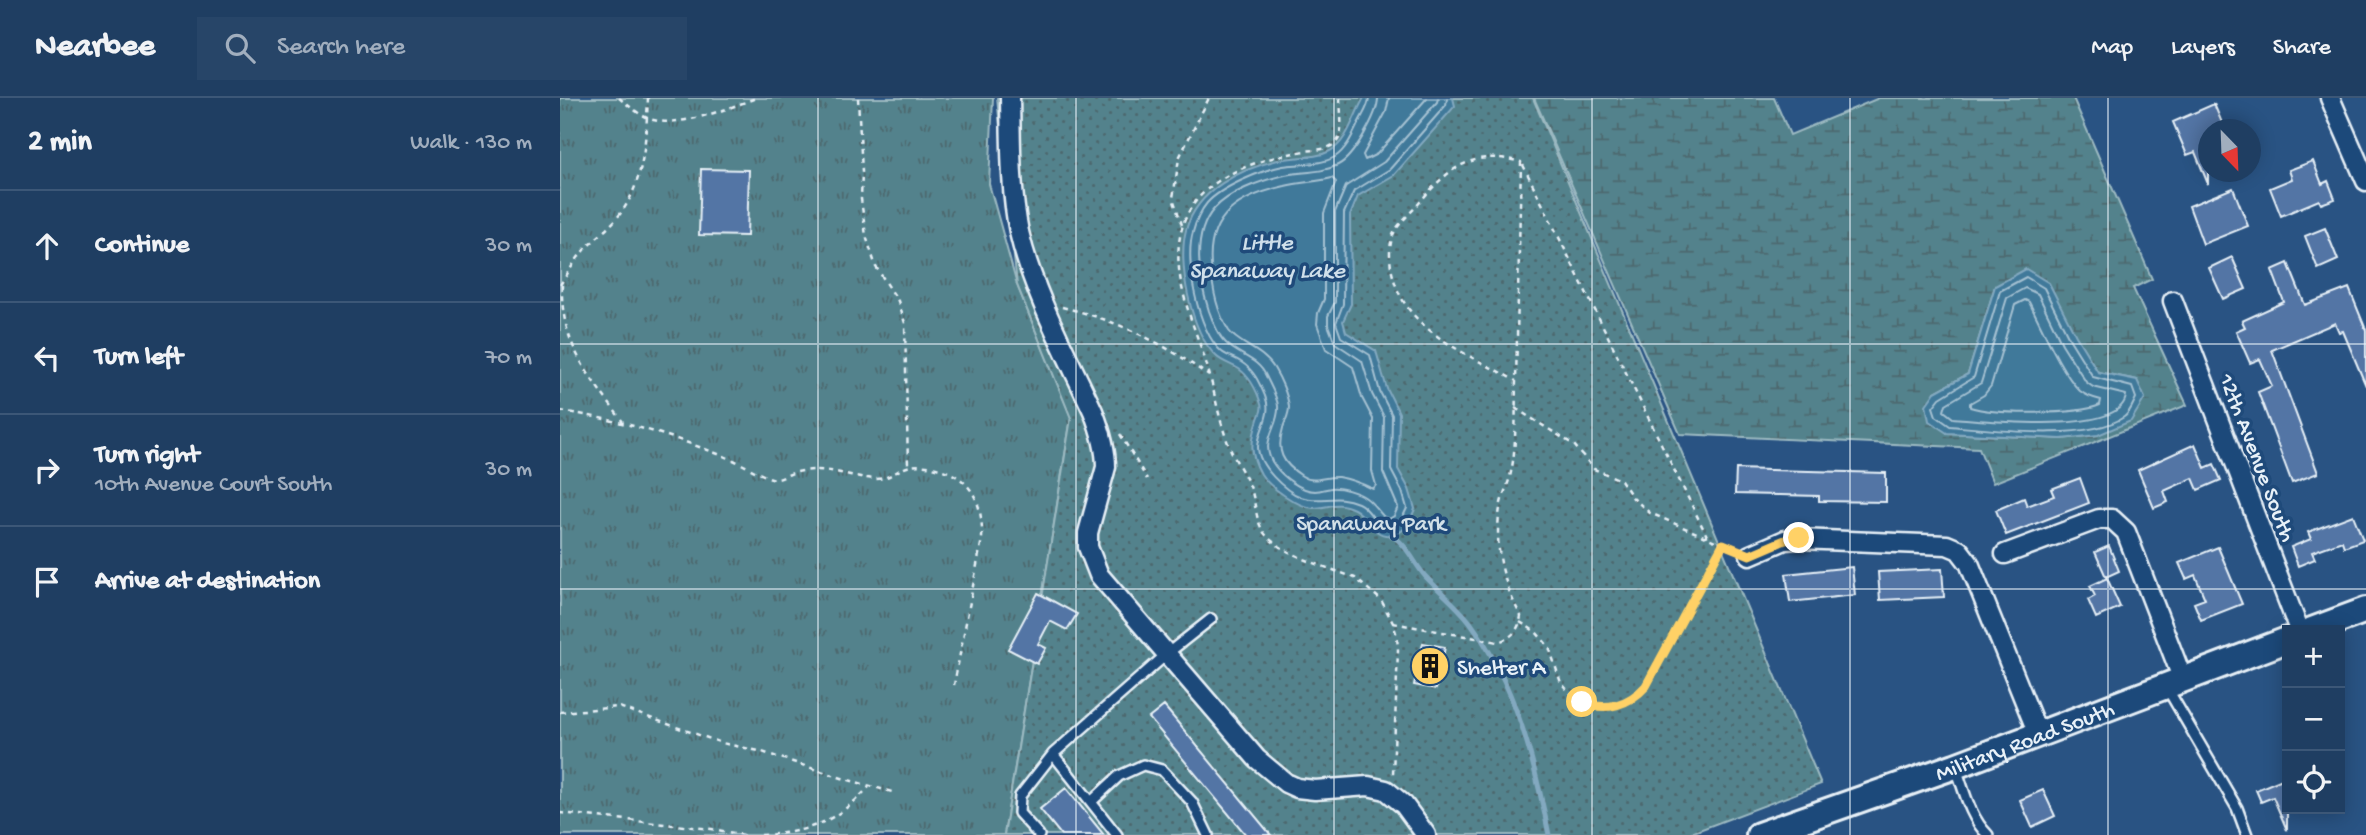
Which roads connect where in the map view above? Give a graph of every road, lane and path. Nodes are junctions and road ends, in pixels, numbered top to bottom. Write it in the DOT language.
graph roads {
  1 [pos="619,98"];
  2 [pos="649,98"];
  3 [pos="756,98"];
  4 [pos="858,98"];
  5 [pos="1010,98"];
  6 [pos="1209,98"];
  7 [pos="1340,98"];
  8 [pos="2330,98"];
  9 [pos="647,118"];
  10 [pos="1521,162"];
  11 [pos="2366,181"];
  12 [pos="1182,226"];
  13 [pos="561,283"];
  14 [pos="2172,301"];
  15 [pos="1066,317"];
  16 [pos="1209,376"];
  17 [pos="1516,381"];
  18 [pos="1515,408"];
  19 [pos="560,411"];
  20 [pos="624,423"];
  21 [pos="1114,424"];
  22 [pos="908,467"];
  23 [pos="1147,479"];
  24 [pos="1708,538"];
  25 [pos="1723,544"];
  26 [pos="2006,554"];
  27 [pos="1750,555"];
  28 [pos="2366,610"];
  29 [pos="1211,619"];
  30 [pos="1393,622"];
  31 [pos="1520,622"];
  32 [pos="2297,625"];
  33 [pos="2326,625"];
  34 [pos="2282,642"];
  35 [pos="1168,653"];
  36 [pos="2175,683"];
  37 [pos="954,685"];
  38 [pos="560,712"];
  39 [pos="2039,734"];
  40 [pos="1053,754"];
  41 [pos="1955,766"];
  42 [pos="1393,776"];
  43 [pos="870,786"];
  44 [pos="892,792"];
  45 [pos="1091,802"];
  46 [pos="560,813"];
  47 [pos="744,835"];
  48 [pos="761,835"];
  49 [pos="1040,835"];
  50 [pos="1117,835"];
  51 [pos="1208,835"];
  52 [pos="1426,835"];
  53 [pos="1759,835"];
  54 [pos="1988,835"];
  55 [pos="2247,835"];
  1 -- 9 [label="path"];
  2 -- 9 [label="path"];
  3 -- 9 [label="path"];
  4 -- 22 [label="path"];
  5 -- 35 [label="street"];
  6 -- 12 [label="path"];
  7 -- 12 [label="path"];
  8 -- 11 [label="street"];
  9 -- 13 [label="path"];
  10 -- 17 [label="path"];
  10 -- 17 [label="path"];
  10 -- 24 [label="path"];
  12 -- 16 [label="path"];
  13 -- 20 [label="path"];
  14 -- 32 [label="street, 12th Avenue South"];
  15 -- 16 [label="path"];
  16 -- 30 [label="path"];
  17 -- 18 [label="path"];
  18 -- 24 [label="path"];
  18 -- 31 [label="path"];
  19 -- 20 [label="path"];
  20 -- 22 [label="path"];
  21 -- 23 [label="path"];
  22 -- 37 [label="path"];
  24 -- 25 [label="path"];
  25 -- 27 [label="path"];
  25 -- 31 [label="path"];
  26 -- 36 [label="street"];
  27 -- 39 [label="street"];
  28 -- 33 [label="main road"];
  29 -- 35 [label="lane"];
  30 -- 31 [label="path"];
  30 -- 42 [label="path"];
  34 -- 36 [label="main road, Military Road South"];
  35 -- 40 [label="lane"];
  35 -- 52 [label="street"];
  36 -- 39 [label="main road, Military Road South"];
  36 -- 55 [label="lane"];
  38 -- 43 [label="path"];
  39 -- 41 [label="main road, Military Road South"];
  40 -- 45 [label="lane"];
  40 -- 49 [label="lane"];
  41 -- 53 [label="main road, Military Road South"];
  41 -- 54 [label="lane"];
  43 -- 44 [label="path"];
  43 -- 48 [label="path"];
  45 -- 50 [label="lane"];
  45 -- 51 [label="lane"];
  46 -- 47 [label="path"];
}
